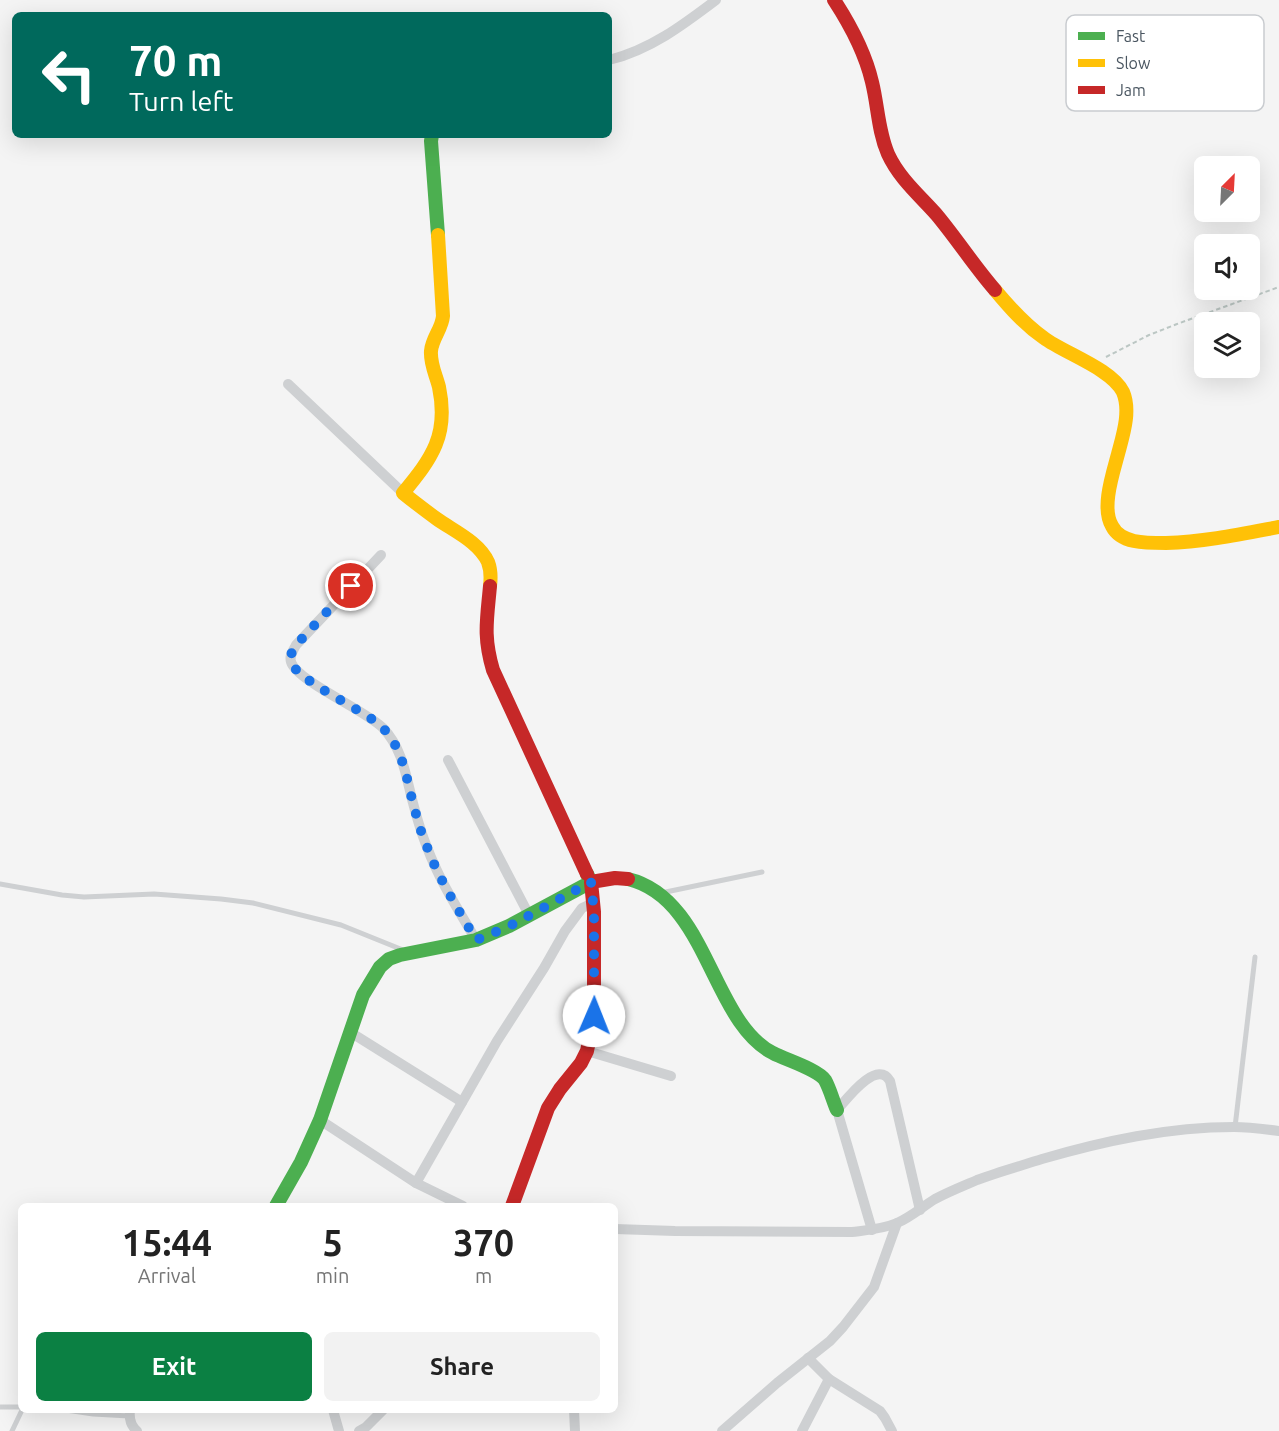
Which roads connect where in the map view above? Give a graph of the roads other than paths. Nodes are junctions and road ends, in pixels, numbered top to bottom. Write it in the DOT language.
graph roads {
  1 [pos="716,0"];
  2 [pos="834,0"];
  3 [pos="612,59"];
  4 [pos="432,138"];
  5 [pos="288,384"];
  6 [pos="403,493"];
  7 [pos="1279,527"];
  8 [pos="381,555"];
  9 [pos="448,760"];
  10 [pos="762,872"];
  11 [pos="591,882"];
  12 [pos="0,884"];
  13 [pos="659,893"];
  14 [pos="593,903"];
  15 [pos="529,915"];
  16 [pos="476,940"];
  17 [pos="410,952"];
  18 [pos="1255,957"];
  19 [pos="350,1032"];
  20 [pos="586,1050"];
  21 [pos="671,1076"];
  22 [pos="462,1102"];
  23 [pos="837,1110"];
  24 [pos="320,1120"];
  25 [pos="1235,1127"];
  26 [pos="1279,1131"];
  27 [pos="416,1183"];
  28 [pos="278,1203"];
  29 [pos="457,1203"];
  30 [pos="513,1203"];
  31 [pos="920,1210"];
  32 [pos="897,1223"];
  33 [pos="618,1229"];
  34 [pos="872,1230"];
  35 [pos="808,1358"];
  36 [pos="828,1379"];
  37 [pos="0,1407"];
  38 [pos="18,1409"];
  39 [pos="20,1413"];
  40 [pos="86,1413"];
  41 [pos="129,1413"];
  42 [pos="334,1413"];
  43 [pos="380,1413"];
  44 [pos="574,1413"];
  45 [pos="12,1431"];
  46 [pos="137,1431"];
  47 [pos="339,1431"];
  48 [pos="359,1431"];
  49 [pos="575,1431"];
  50 [pos="722,1431"];
  51 [pos="802,1431"];
  52 [pos="892,1431"];
  1 -- 3 [label="street"];
  2 -- 7 [label="street"];
  4 -- 6 [label="street"];
  5 -- 6 [label="street"];
  6 -- 11 [label="street"];
  8 -- 16 [label="street"];
  9 -- 15 [label="street"];
  10 -- 13 [label="lane"];
  11 -- 13 [label="street"];
  11 -- 14 [label="street"];
  11 -- 15 [label="street"];
  12 -- 17 [label="lane"];
  13 -- 23 [label="street"];
  14 -- 20 [label="street"];
  14 -- 22 [label="street"];
  15 -- 16 [label="street"];
  16 -- 17 [label="street"];
  17 -- 19 [label="street"];
  18 -- 25 [label="lane"];
  19 -- 22 [label="street"];
  19 -- 24 [label="street"];
  20 -- 21 [label="street"];
  20 -- 30 [label="street"];
  22 -- 27 [label="street"];
  23 -- 31 [label="street"];
  23 -- 34 [label="street"];
  24 -- 27 [label="street"];
  24 -- 28 [label="street"];
  25 -- 26 [label="street"];
  25 -- 31 [label="street"];
  27 -- 29 [label="street"];
  31 -- 32 [label="street"];
  32 -- 34 [label="street"];
  32 -- 35 [label="street"];
  33 -- 34 [label="street"];
  35 -- 36 [label="street"];
  35 -- 50 [label="street"];
  36 -- 51 [label="street"];
  36 -- 52 [label="street"];
  37 -- 38 [label="lane"];
  39 -- 45 [label="lane"];
  40 -- 41 [label="lane"];
  41 -- 46 [label="street"];
  42 -- 47 [label="street"];
  43 -- 48 [label="street"];
  44 -- 49 [label="street"];
}
